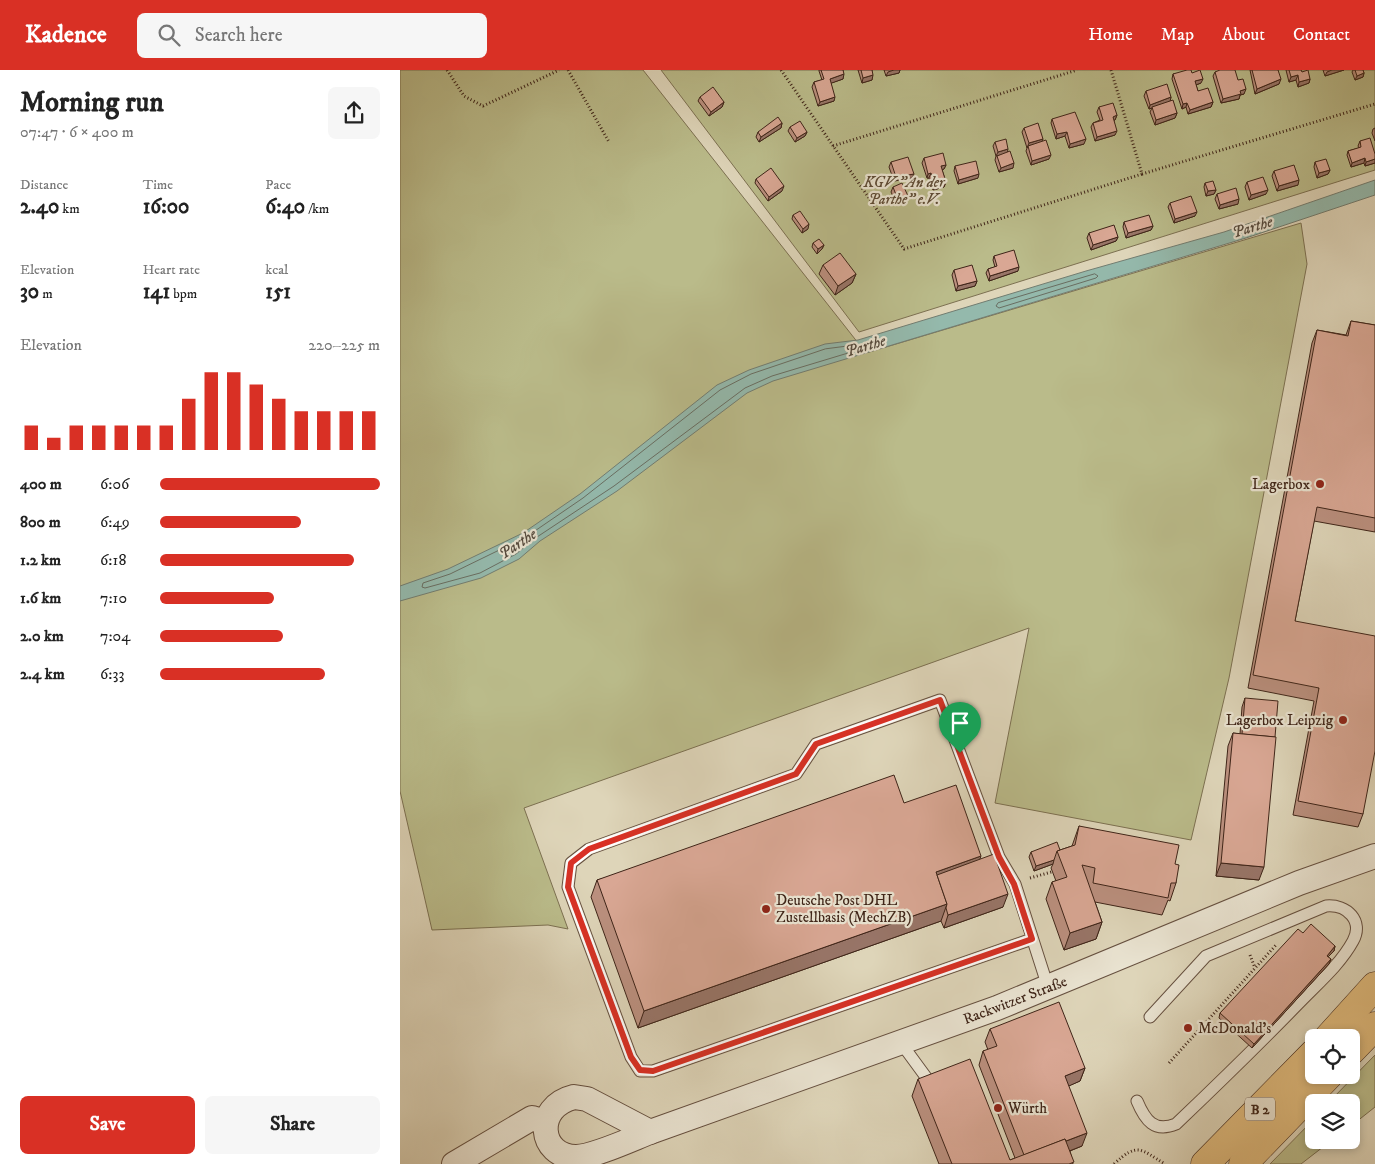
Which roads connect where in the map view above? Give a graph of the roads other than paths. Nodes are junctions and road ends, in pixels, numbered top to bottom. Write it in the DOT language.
graph roads {
  1 [pos="1375,856"];
  2 [pos="1032,939"];
  3 [pos="1375,986"];
  4 [pos="1048,987"];
  5 [pos="1150,1017"];
  6 [pos="1375,1026"];
  7 [pos="1336,1029"];
  8 [pos="1360,1042"];
  9 [pos="901,1043"];
  10 [pos="1305,1062"];
  11 [pos="1320,1084"];
  12 [pos="934,1088"];
  13 [pos="1137,1101"];
  14 [pos="545,1122"];
  15 [pos="650,1132"];
  16 [pos="454,1164"];
  17 [pos="1205,1164"];
  18 [pos="1243,1164"];
  1 -- 4 [label="street, Rackwitzer Straße"];
  2 -- 2 [label="lane"];
  2 -- 4 [label="lane"];
  3 -- 7 [label="main road"];
  4 -- 9 [label="street, Rackwitzer Straße"];
  5 -- 13 [label="lane"];
  6 -- 8 [label="main road"];
  9 -- 12 [label="lane"];
  9 -- 15 [label="street, Rackwitzer Straße"];
  10 -- 17 [label="main road, B 2"];
  11 -- 18 [label="main road, B 2"];
  14 -- 15 [label="street"];
  14 -- 15 [label="street, Rackwitzer Straße"];
  14 -- 16 [label="street"];
}
